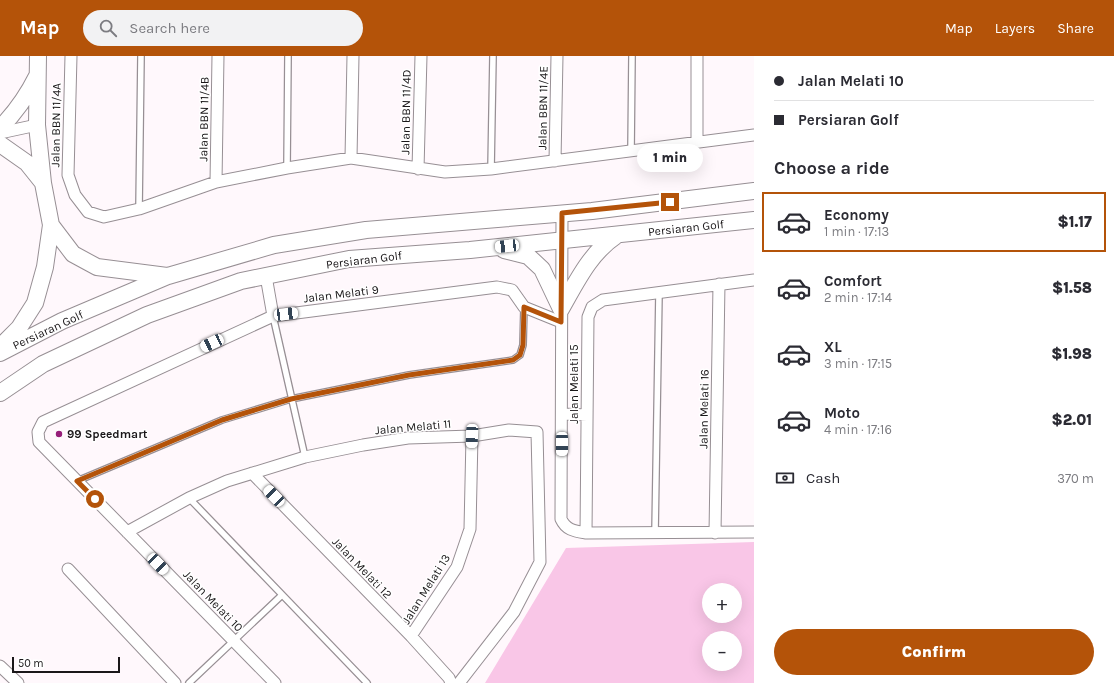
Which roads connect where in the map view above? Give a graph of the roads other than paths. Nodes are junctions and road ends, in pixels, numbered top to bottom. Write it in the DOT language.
graph roads {
  1 [pos="38,56"];
  2 [pos="71,56"];
  3 [pos="142,56"];
  4 [pos="218,56"];
  5 [pos="288,56"];
  6 [pos="353,56"];
  7 [pos="421,56"];
  8 [pos="493,56"];
  9 [pos="557,56"];
  10 [pos="632,56"];
  11 [pos="697,56"];
  12 [pos="38,74"];
  13 [pos="37,125"];
  14 [pos="0,128"];
  15 [pos="0,133"];
  16 [pos="754,135"];
  17 [pos="697,142"];
  18 [pos="0,144"];
  19 [pos="631,151"];
  20 [pos="351,158"];
  21 [pos="555,161"];
  22 [pos="287,168"];
  23 [pos="418,169"];
  24 [pos="492,170"];
  25 [pos="216,182"];
  26 [pos="43,183"];
  27 [pos="754,191"];
  28 [pos="139,209"];
  29 [pos="562,213"];
  30 [pos="754,220"];
  31 [pos="51,225"];
  32 [pos="617,235"];
  33 [pos="561,240"];
  34 [pos="494,248"];
  35 [pos="168,276"];
  36 [pos="266,276"];
  37 [pos="754,280"];
  38 [pos="719,284"];
  39 [pos="659,293"];
  40 [pos="524,307"];
  41 [pos="561,315"];
  42 [pos="272,316"];
  43 [pos="0,347"];
  44 [pos="0,353"];
  45 [pos="0,393"];
  46 [pos="291,399"];
  47 [pos="562,414"];
  48 [pos="587,415"];
  49 [pos="38,432"];
  50 [pos="472,436"];
  51 [pos="305,457"];
  52 [pos="252,473"];
  53 [pos="77,481"];
  54 [pos="189,498"];
  55 [pos="127,532"];
  56 [pos="754,532"];
  57 [pos="586,533"];
  58 [pos="655,533"];
  59 [pos="715,533"];
  60 [pos="68,569"];
  61 [pos="282,595"];
  62 [pos="411,636"];
  63 [pos="233,640"];
  64 [pos="0,666"];
  65 [pos="18,683"];
  66 [pos="175,683"];
  67 [pos="189,683"];
  68 [pos="275,683"];
  69 [pos="367,683"];
  70 [pos="451,683"];
  71 [pos="459,683"];
  1 -- 12 [label="street"];
  2 -- 28 [label="street, Jalan BBN 11/4A"];
  3 -- 28 [label="lane"];
  4 -- 25 [label="street, Jalan BBN 11/4B"];
  5 -- 22 [label="lane"];
  6 -- 20 [label="street"];
  7 -- 23 [label="street, Jalan BBN 11/4D"];
  8 -- 24 [label="lane"];
  9 -- 21 [label="street, Jalan BBN 11/4E"];
  10 -- 19 [label="lane"];
  11 -- 17 [label="street"];
  12 -- 13 [label="street"];
  12 -- 14 [label="street"];
  13 -- 15 [label="street"];
  13 -- 26 [label="street"];
  16 -- 17 [label="street"];
  17 -- 19 [label="street"];
  18 -- 26 [label="street"];
  19 -- 21 [label="street"];
  20 -- 22 [label="street"];
  20 -- 23 [label="street"];
  21 -- 24 [label="street"];
  22 -- 25 [label="street"];
  23 -- 24 [label="street"];
  25 -- 28 [label="street"];
  26 -- 31 [label="street"];
  27 -- 29 [label="street, Persiaran Golf"];
  29 -- 33 [label="street"];
  29 -- 35 [label="street, Persiaran Golf"];
  30 -- 32 [label="street, Persiaran Golf"];
  31 -- 35 [label="street"];
  31 -- 43 [label="street"];
  32 -- 33 [label="street, Persiaran Golf"];
  32 -- 41 [label="street"];
  33 -- 34 [label="street, Persiaran Golf"];
  33 -- 41 [label="street"];
  34 -- 36 [label="street, Persiaran Golf"];
  34 -- 41 [label="street"];
  35 -- 44 [label="street, Persiaran Golf"];
  36 -- 42 [label="street"];
  36 -- 45 [label="street, Persiaran Golf"];
  37 -- 38 [label="street"];
  38 -- 39 [label="street"];
  38 -- 59 [label="street, Jalan Melati 16"];
  39 -- 48 [label="street, Jalan Melati 15"];
  39 -- 58 [label="lane"];
  40 -- 41 [label="street"];
  40 -- 42 [label="street, Jalan Melati 9"];
  40 -- 46 [label="lane"];
  41 -- 47 [label="street"];
  42 -- 46 [label="lane"];
  42 -- 49 [label="street, Jalan Melati 9"];
  46 -- 51 [label="lane"];
  46 -- 53 [label="lane"];
  47 -- 48 [label="street"];
  47 -- 57 [label="street"];
  48 -- 57 [label="street, Jalan Melati 15"];
  49 -- 53 [label="street, Jalan Melati 10"];
  50 -- 51 [label="street, Jalan Melati 11"];
  50 -- 62 [label="street, Jalan Melati 13"];
  50 -- 71 [label="street, Jalan Melati 11"];
  51 -- 52 [label="street, Jalan Melati 11"];
  52 -- 54 [label="street, Jalan Melati 11"];
  52 -- 62 [label="street, Jalan Melati 12"];
  53 -- 55 [label="street, Jalan Melati 10"];
  54 -- 55 [label="street, Jalan Melati 11"];
  54 -- 61 [label="lane"];
  55 -- 63 [label="street, Jalan Melati 10"];
  56 -- 59 [label="street"];
  57 -- 58 [label="street"];
  58 -- 59 [label="street"];
  60 -- 66 [label="street"];
  61 -- 63 [label="lane"];
  61 -- 69 [label="lane"];
  62 -- 70 [label="street, Jalan Melati 12"];
  63 -- 67 [label="lane"];
  63 -- 68 [label="street, Jalan Melati 10"];
  64 -- 65 [label="street"];
}
